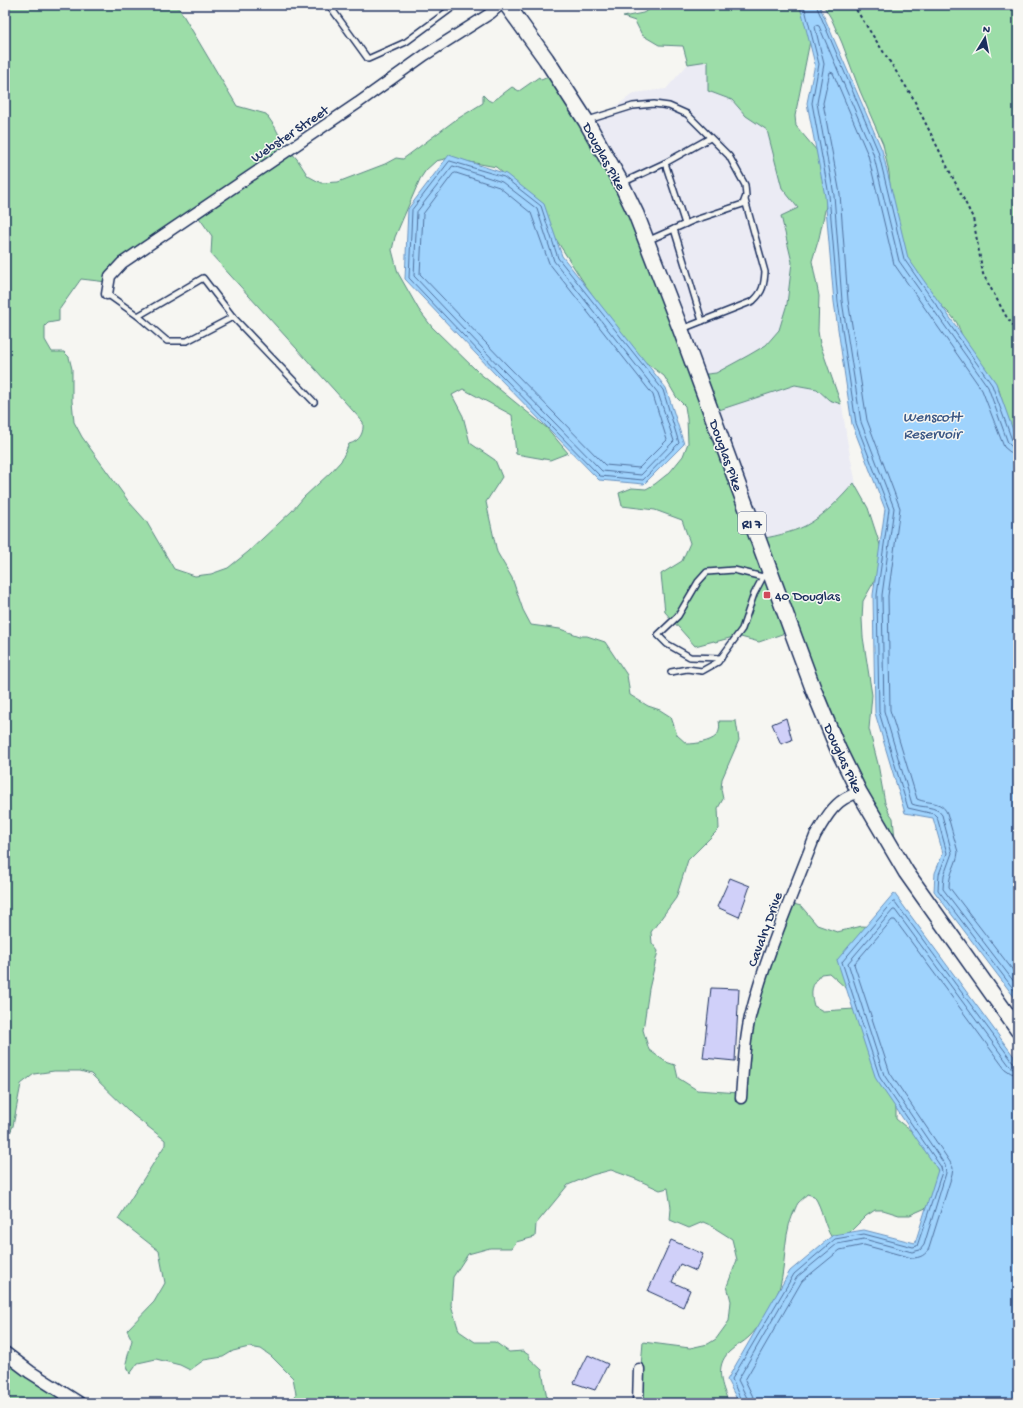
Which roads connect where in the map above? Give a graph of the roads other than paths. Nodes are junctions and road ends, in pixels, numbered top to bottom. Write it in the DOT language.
graph roads {
  1 [pos="329,5"];
  2 [pos="456,5"];
  3 [pos="500,5"];
  4 [pos="507,5"];
  5 [pos="489,9"];
  6 [pos="586,121"];
  7 [pos="710,138"];
  8 [pos="665,163"];
  9 [pos="621,183"];
  10 [pos="745,200"];
  11 [pos="685,224"];
  12 [pos="674,229"];
  13 [pos="646,241"];
  14 [pos="107,294"];
  15 [pos="138,316"];
  16 [pos="233,317"];
  17 [pos="702,321"];
  18 [pos="681,330"];
  19 [pos="314,402"];
  20 [pos="765,572"];
  21 [pos="721,658"];
  22 [pos="671,672"];
  23 [pos="859,792"];
  24 [pos="1018,1030"];
  25 [pos="741,1098"];
  26 [pos="5,1353"];
  27 [pos="639,1368"];
  28 [pos="80,1403"];
  29 [pos="638,1403"];
  1 -- 2 [label="lane"];
  3 -- 5 [label="street, Webster Street"];
  4 -- 6 [label="main road, Douglas Pike / RI 7"];
  5 -- 14 [label="street, Webster Street"];
  6 -- 7 [label="lane"];
  6 -- 9 [label="main road, Douglas Pike / RI 7"];
  7 -- 8 [label="lane"];
  7 -- 10 [label="lane"];
  8 -- 9 [label="lane"];
  8 -- 11 [label="lane"];
  9 -- 13 [label="main road, Douglas Pike / RI 7"];
  10 -- 11 [label="lane"];
  10 -- 17 [label="lane"];
  11 -- 12 [label="lane"];
  12 -- 13 [label="lane"];
  12 -- 17 [label="lane"];
  13 -- 18 [label="main road, Douglas Pike / RI 7"];
  14 -- 15 [label="lane"];
  15 -- 16 [label="lane"];
  15 -- 16 [label="lane"];
  16 -- 19 [label="lane"];
  17 -- 18 [label="lane"];
  18 -- 20 [label="main road, Douglas Pike / RI 7"];
  20 -- 21 [label="lane"];
  20 -- 21 [label="lane"];
  20 -- 23 [label="main road, Douglas Pike / RI 7"];
  21 -- 22 [label="lane"];
  23 -- 24 [label="main road, Douglas Pike / RI 7"];
  23 -- 25 [label="street, Cavalry Drive"];
  26 -- 28 [label="street"];
  27 -- 29 [label="street"];
}
